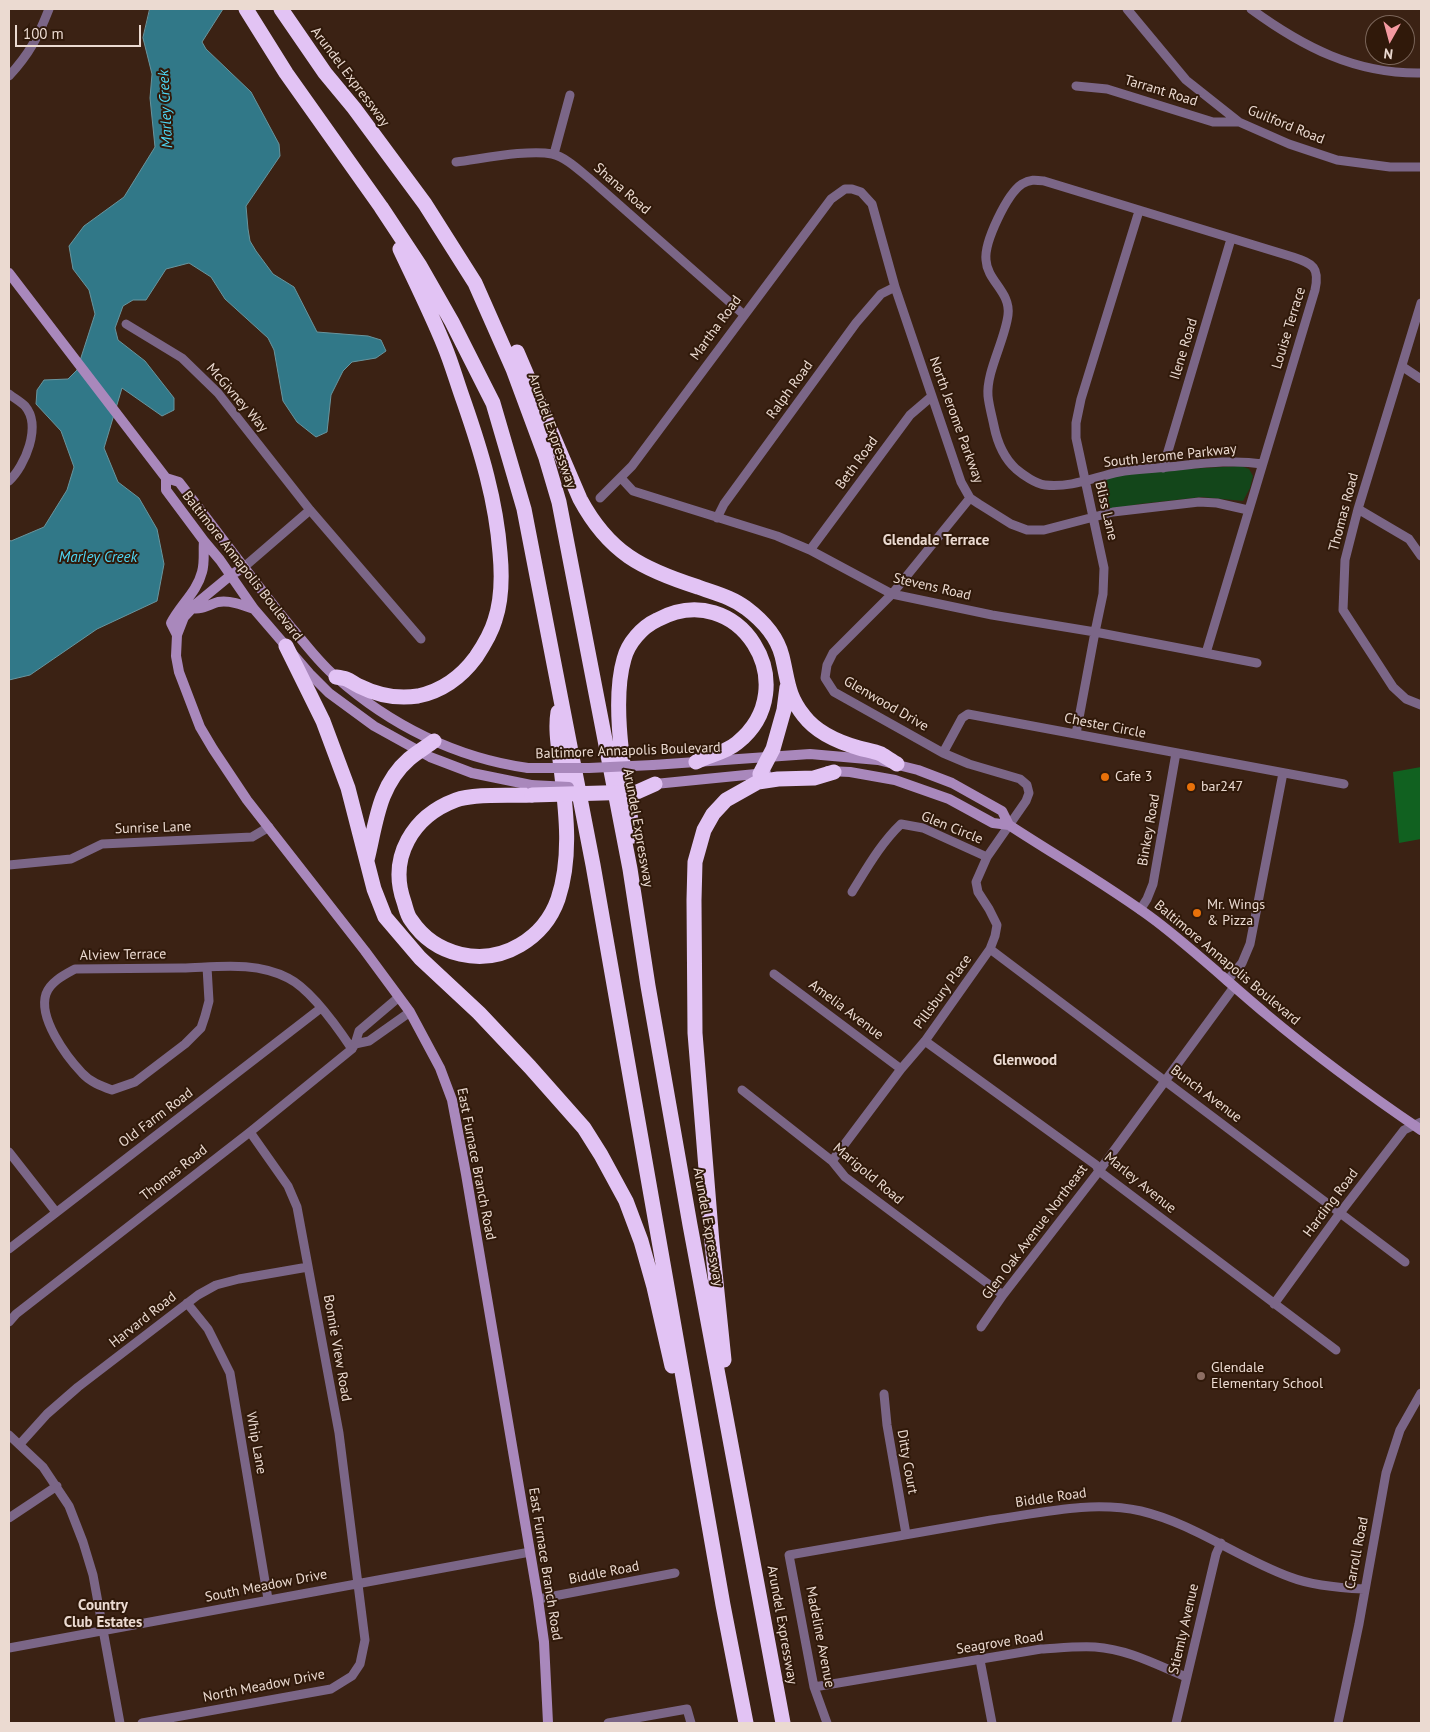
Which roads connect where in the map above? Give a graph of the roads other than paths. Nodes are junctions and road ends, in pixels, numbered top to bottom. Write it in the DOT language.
graph roads {
  1 [pos="49,9"];
  2 [pos="246,9"];
  3 [pos="281,9"];
  4 [pos="1127,9"];
  5 [pos="1251,9"];
  6 [pos="1421,73"];
  7 [pos="9,76"];
  8 [pos="1076,86"];
  9 [pos="570,94"];
  10 [pos="1239,122"];
  11 [pos="554,154"];
  12 [pos="456,162"];
  13 [pos="1421,167"];
  14 [pos="1032,179"];
  15 [pos="862,192"];
  16 [pos="380,207"];
  17 [pos="1139,211"];
  18 [pos="1231,239"];
  19 [pos="9,274"];
  20 [pos="895,287"];
  21 [pos="1421,303"];
  22 [pos="487,310"];
  23 [pos="744,314"];
  24 [pos="126,324"];
  25 [pos="1403,367"];
  26 [pos="1421,379"];
  27 [pos="9,394"];
  28 [pos="932,397"];
  29 [pos="1262,464"];
  30 [pos="1163,468"];
  31 [pos="166,478"];
  32 [pos="621,478"];
  33 [pos="9,481"];
  34 [pos="1085,482"];
  35 [pos="600,498"];
  36 [pos="970,498"];
  37 [pos="1358,509"];
  38 [pos="310,510"];
  39 [pos="1248,510"];
  40 [pos="1094,517"];
  41 [pos="717,518"];
  42 [pos="204,541"];
  43 [pos="810,550"];
  44 [pos="1421,556"];
  45 [pos="244,567"];
  46 [pos="231,575"];
  47 [pos="892,594"];
  48 [pos="191,608"];
  49 [pos="254,609"];
  50 [pos="1095,632"];
  51 [pos="177,635"];
  52 [pos="422,639"];
  53 [pos="286,646"];
  54 [pos="1206,653"];
  55 [pos="1257,663"];
  56 [pos="336,677"];
  57 [pos="787,687"];
  58 [pos="560,690"];
  59 [pos="1421,705"];
  60 [pos="1076,734"];
  61 [pos="434,741"];
  62 [pos="420,752"];
  63 [pos="943,753"];
  64 [pos="1176,753"];
  65 [pos="769,757"];
  66 [pos="696,762"];
  67 [pos="897,764"];
  68 [pos="834,772"];
  69 [pos="1283,773"];
  70 [pos="760,774"];
  71 [pos="654,784"];
  72 [pos="1344,784"];
  73 [pos="531,790"];
  74 [pos="1009,825"];
  75 [pos="269,827"];
  76 [pos="987,857"];
  77 [pos="367,862"];
  78 [pos="9,865"];
  79 [pos="630,869"];
  80 [pos="852,892"];
  81 [pos="1140,910"];
  82 [pos="990,949"];
  83 [pos="207,967"];
  84 [pos="774,974"];
  85 [pos="1231,984"];
  86 [pos="399,997"];
  87 [pos="321,1008"];
  88 [pos="410,1012"];
  89 [pos="925,1041"];
  90 [pos="353,1046"];
  91 [pos="901,1069"];
  92 [pos="1165,1081"];
  93 [pos="742,1090"];
  94 [pos="1419,1126"];
  95 [pos="250,1132"];
  96 [pos="9,1152"];
  97 [pos="832,1161"];
  98 [pos="1098,1171"];
  99 [pos="56,1212"];
  100 [pos="1340,1213"];
  101 [pos="9,1249"];
  102 [pos="1405,1262"];
  103 [pos="308,1267"];
  104 [pos="1003,1295"];
  105 [pos="187,1303"];
  106 [pos="1274,1304"];
  107 [pos="9,1322"];
  108 [pos="981,1327"];
  109 [pos="1336,1350"];
  110 [pos="719,1384"];
  111 [pos="1421,1393"];
  112 [pos="884,1394"];
  113 [pos="9,1435"];
  114 [pos="694,1436"];
  115 [pos="20,1444"];
  116 [pos="57,1486"];
  117 [pos="9,1518"];
  118 [pos="906,1534"];
  119 [pos="1221,1543"];
  120 [pos="530,1552"];
  121 [pos="789,1555"];
  122 [pos="675,1573"];
  123 [pos="359,1582"];
  124 [pos="1364,1589"];
  125 [pos="268,1599"];
  126 [pos="538,1599"];
  127 [pos="102,1631"];
  128 [pos="9,1648"];
  129 [pos="980,1660"];
  130 [pos="1186,1677"];
  131 [pos="814,1687"];
  132 [pos="120,1723"];
  133 [pos="142,1723"];
  134 [pos="548,1723"];
  135 [pos="608,1723"];
  136 [pos="691,1723"];
  137 [pos="746,1723"];
  138 [pos="783,1723"];
  139 [pos="827,1723"];
  140 [pos="992,1723"];
  141 [pos="1176,1723"];
  142 [pos="1338,1723"];
  1 -- 7 [label="street"];
  2 -- 16 [label="highway"];
  3 -- 22 [label="highway, Arundel Expressway"];
  4 -- 10 [label="street, Guilford Road"];
  5 -- 6 [label="street"];
  8 -- 10 [label="street, Tarrant Road"];
  9 -- 11 [label="street"];
  10 -- 13 [label="street, Guilford Road"];
  11 -- 12 [label="street, Shana Road"];
  11 -- 23 [label="street, Shana Road"];
  14 -- 17 [label="street, Louise Terrace"];
  14 -- 34 [label="street, South Jerome Parkway"];
  15 -- 20 [label="street, North Jerome Parkway"];
  15 -- 23 [label="street, Martha Road"];
  16 -- 56 [label="highway"];
  16 -- 58 [label="highway"];
  17 -- 18 [label="street, Louise Terrace"];
  17 -- 34 [label="street, Bliss Lane"];
  18 -- 29 [label="street, Louise Terrace"];
  18 -- 30 [label="street, Ilene Road"];
  19 -- 31 [label="main road, Baltimore Annapolis Boulevard"];
  20 -- 28 [label="street, North Jerome Parkway"];
  20 -- 41 [label="street, Ralph Road"];
  21 -- 25 [label="street, Thomas Road"];
  22 -- 57 [label="highway"];
  22 -- 79 [label="highway, Arundel Expressway"];
  23 -- 32 [label="street, Martha Road"];
  24 -- 38 [label="street, McGivney Way"];
  25 -- 26 [label="street"];
  25 -- 37 [label="street, Thomas Road"];
  27 -- 33 [label="street"];
  28 -- 36 [label="street, North Jerome Parkway"];
  28 -- 43 [label="street, Beth Road"];
  29 -- 30 [label="street, South Jerome Parkway"];
  29 -- 39 [label="street, Louise Terrace"];
  30 -- 34 [label="street, South Jerome Parkway"];
  31 -- 42 [label="main road, Baltimore Annapolis Boulevard"];
  31 -- 45 [label="main road, Baltimore Annapolis Boulevard"];
  32 -- 35 [label="street, Martha Road"];
  32 -- 41 [label="street, Stevens Road"];
  34 -- 40 [label="street, Bliss Lane"];
  36 -- 40 [label="street, North Jerome Parkway"];
  36 -- 47 [label="street, Glenwood Drive"];
  37 -- 44 [label="street"];
  37 -- 59 [label="street, Thomas Road"];
  38 -- 45 [label="street"];
  38 -- 52 [label="street, McGivney Way"];
  39 -- 40 [label="street, North Jerome Parkway"];
  39 -- 54 [label="street, Louise Terrace"];
  40 -- 50 [label="street, Bliss Lane"];
  41 -- 43 [label="street, Stevens Road"];
  42 -- 46 [label="main road, Baltimore Annapolis Boulevard"];
  42 -- 51 [label="main road"];
  43 -- 47 [label="street, Stevens Road"];
  45 -- 46 [label="main road, East Furnace Branch Road"];
  45 -- 56 [label="main road, Baltimore Annapolis Boulevard"];
  46 -- 48 [label="main road, East Furnace Branch Road"];
  46 -- 49 [label="main road, Baltimore Annapolis Boulevard"];
  47 -- 50 [label="street, Stevens Road"];
  47 -- 63 [label="street, Glenwood Drive"];
  48 -- 49 [label="main road"];
  48 -- 51 [label="main road, East Furnace Branch Road"];
  49 -- 53 [label="main road, Baltimore Annapolis Boulevard"];
  50 -- 54 [label="street, Stevens Road"];
  50 -- 60 [label="street, Bliss Lane"];
  51 -- 75 [label="main road, East Furnace Branch Road"];
  53 -- 62 [label="main road, Baltimore Annapolis Boulevard"];
  53 -- 77 [label="highway"];
  54 -- 55 [label="street, Stevens Road"];
  56 -- 61 [label="main road, Baltimore Annapolis Boulevard"];
  57 -- 65 [label="highway"];
  57 -- 67 [label="highway"];
  58 -- 73 [label="highway"];
  58 -- 114 [label="highway"];
  60 -- 63 [label="street, Chester Circle"];
  60 -- 64 [label="street, Chester Circle"];
  61 -- 62 [label="highway"];
  61 -- 66 [label="main road, Baltimore Annapolis Boulevard, bridge"];
  62 -- 73 [label="main road, Baltimore Annapolis Boulevard"];
  62 -- 77 [label="highway"];
  63 -- 74 [label="street, Glenwood Drive"];
  64 -- 69 [label="street, Chester Circle"];
  64 -- 81 [label="street, Binkey Road"];
  65 -- 66 [label="main road, Baltimore Annapolis Boulevard"];
  65 -- 67 [label="main road, Baltimore Annapolis Boulevard"];
  65 -- 70 [label="highway"];
  66 -- 79 [label="highway"];
  67 -- 74 [label="main road, Baltimore Annapolis Boulevard"];
  68 -- 70 [label="main road, Baltimore Annapolis Boulevard"];
  68 -- 74 [label="main road, Baltimore Annapolis Boulevard"];
  68 -- 110 [label="highway"];
  69 -- 72 [label="street, Chester Circle"];
  69 -- 85 [label="street"];
  70 -- 71 [label="main road, Baltimore Annapolis Boulevard"];
  71 -- 73 [label="highway, bridge"];
  74 -- 76 [label="street, Pillsbury Place"];
  74 -- 81 [label="main road, Baltimore Annapolis Boulevard"];
  75 -- 78 [label="street, Sunrise Lane"];
  75 -- 86 [label="main road, East Furnace Branch Road"];
  76 -- 80 [label="street, Glen Circle"];
  76 -- 82 [label="street, Pillsbury Place"];
  77 -- 114 [label="highway"];
  79 -- 110 [label="highway, Arundel Expressway"];
  81 -- 85 [label="main road, Baltimore Annapolis Boulevard"];
  82 -- 89 [label="street, Pillsbury Place"];
  82 -- 92 [label="street, Bunch Avenue"];
  83 -- 83 [label="street, Alview Terrace"];
  83 -- 87 [label="street, Alview Terrace"];
  84 -- 91 [label="street, Amelia Avenue"];
  85 -- 92 [label="street, Glen Oak Avenue Northeast"];
  85 -- 94 [label="main road, Baltimore Annapolis Boulevard"];
  86 -- 88 [label="main road, East Furnace Branch Road"];
  86 -- 90 [label="street, Thomas Road"];
  87 -- 90 [label="street, Alview Terrace"];
  87 -- 99 [label="street, Old Farm Road"];
  88 -- 90 [label="street, Thomas Road"];
  88 -- 120 [label="main road, East Furnace Branch Road"];
  89 -- 91 [label="street, Pillsbury Place"];
  89 -- 98 [label="street, Marley Avenue"];
  90 -- 95 [label="street, Thomas Road"];
  91 -- 97 [label="street, Pillsbury Place"];
  92 -- 98 [label="street, Glen Oak Avenue Northeast"];
  92 -- 100 [label="street, Bunch Avenue"];
  93 -- 97 [label="street, Marigold Road"];
  94 -- 100 [label="street, Harding Road"];
  95 -- 103 [label="street, Bonnie View Road"];
  95 -- 107 [label="street, Thomas Road"];
  96 -- 99 [label="street"];
  97 -- 104 [label="street, Marigold Road"];
  98 -- 104 [label="street, Glen Oak Avenue Northeast"];
  98 -- 106 [label="street, Marley Avenue"];
  99 -- 101 [label="street, Old Farm Road"];
  100 -- 102 [label="street, Bunch Avenue"];
  100 -- 106 [label="street, Harding Road"];
  103 -- 105 [label="street, Harvard Road"];
  103 -- 123 [label="street, Bonnie View Road"];
  104 -- 108 [label="street, Glen Oak Avenue Northeast"];
  105 -- 115 [label="street, Harvard Road"];
  105 -- 125 [label="street, Whip Lane"];
  106 -- 109 [label="street, Marley Avenue"];
  110 -- 138 [label="highway, Arundel Expressway"];
  111 -- 124 [label="street, Carroll Road"];
  112 -- 118 [label="street, Ditty Court"];
  113 -- 115 [label="street"];
  114 -- 137 [label="highway"];
  115 -- 116 [label="street"];
  116 -- 117 [label="street"];
  116 -- 127 [label="street"];
  118 -- 119 [label="street, Biddle Road"];
  118 -- 121 [label="street, Biddle Road"];
  119 -- 124 [label="street, Biddle Road"];
  119 -- 130 [label="street, Stiemly Avenue"];
  120 -- 123 [label="street, South Meadow Drive"];
  120 -- 126 [label="main road, East Furnace Branch Road"];
  121 -- 131 [label="street, Madeline Avenue"];
  122 -- 126 [label="street, Biddle Road"];
  123 -- 125 [label="street, South Meadow Drive"];
  123 -- 133 [label="street, North Meadow Drive"];
  124 -- 142 [label="street, Carroll Road"];
  125 -- 127 [label="street, South Meadow Drive"];
  126 -- 134 [label="main road, East Furnace Branch Road"];
  127 -- 128 [label="street, South Meadow Drive"];
  127 -- 132 [label="street"];
  129 -- 130 [label="street, Seagrove Road"];
  129 -- 131 [label="street, Seagrove Road"];
  129 -- 140 [label="street"];
  130 -- 141 [label="street, Stiemly Avenue"];
  131 -- 139 [label="street, Madeline Avenue"];
  135 -- 136 [label="street"];
}
